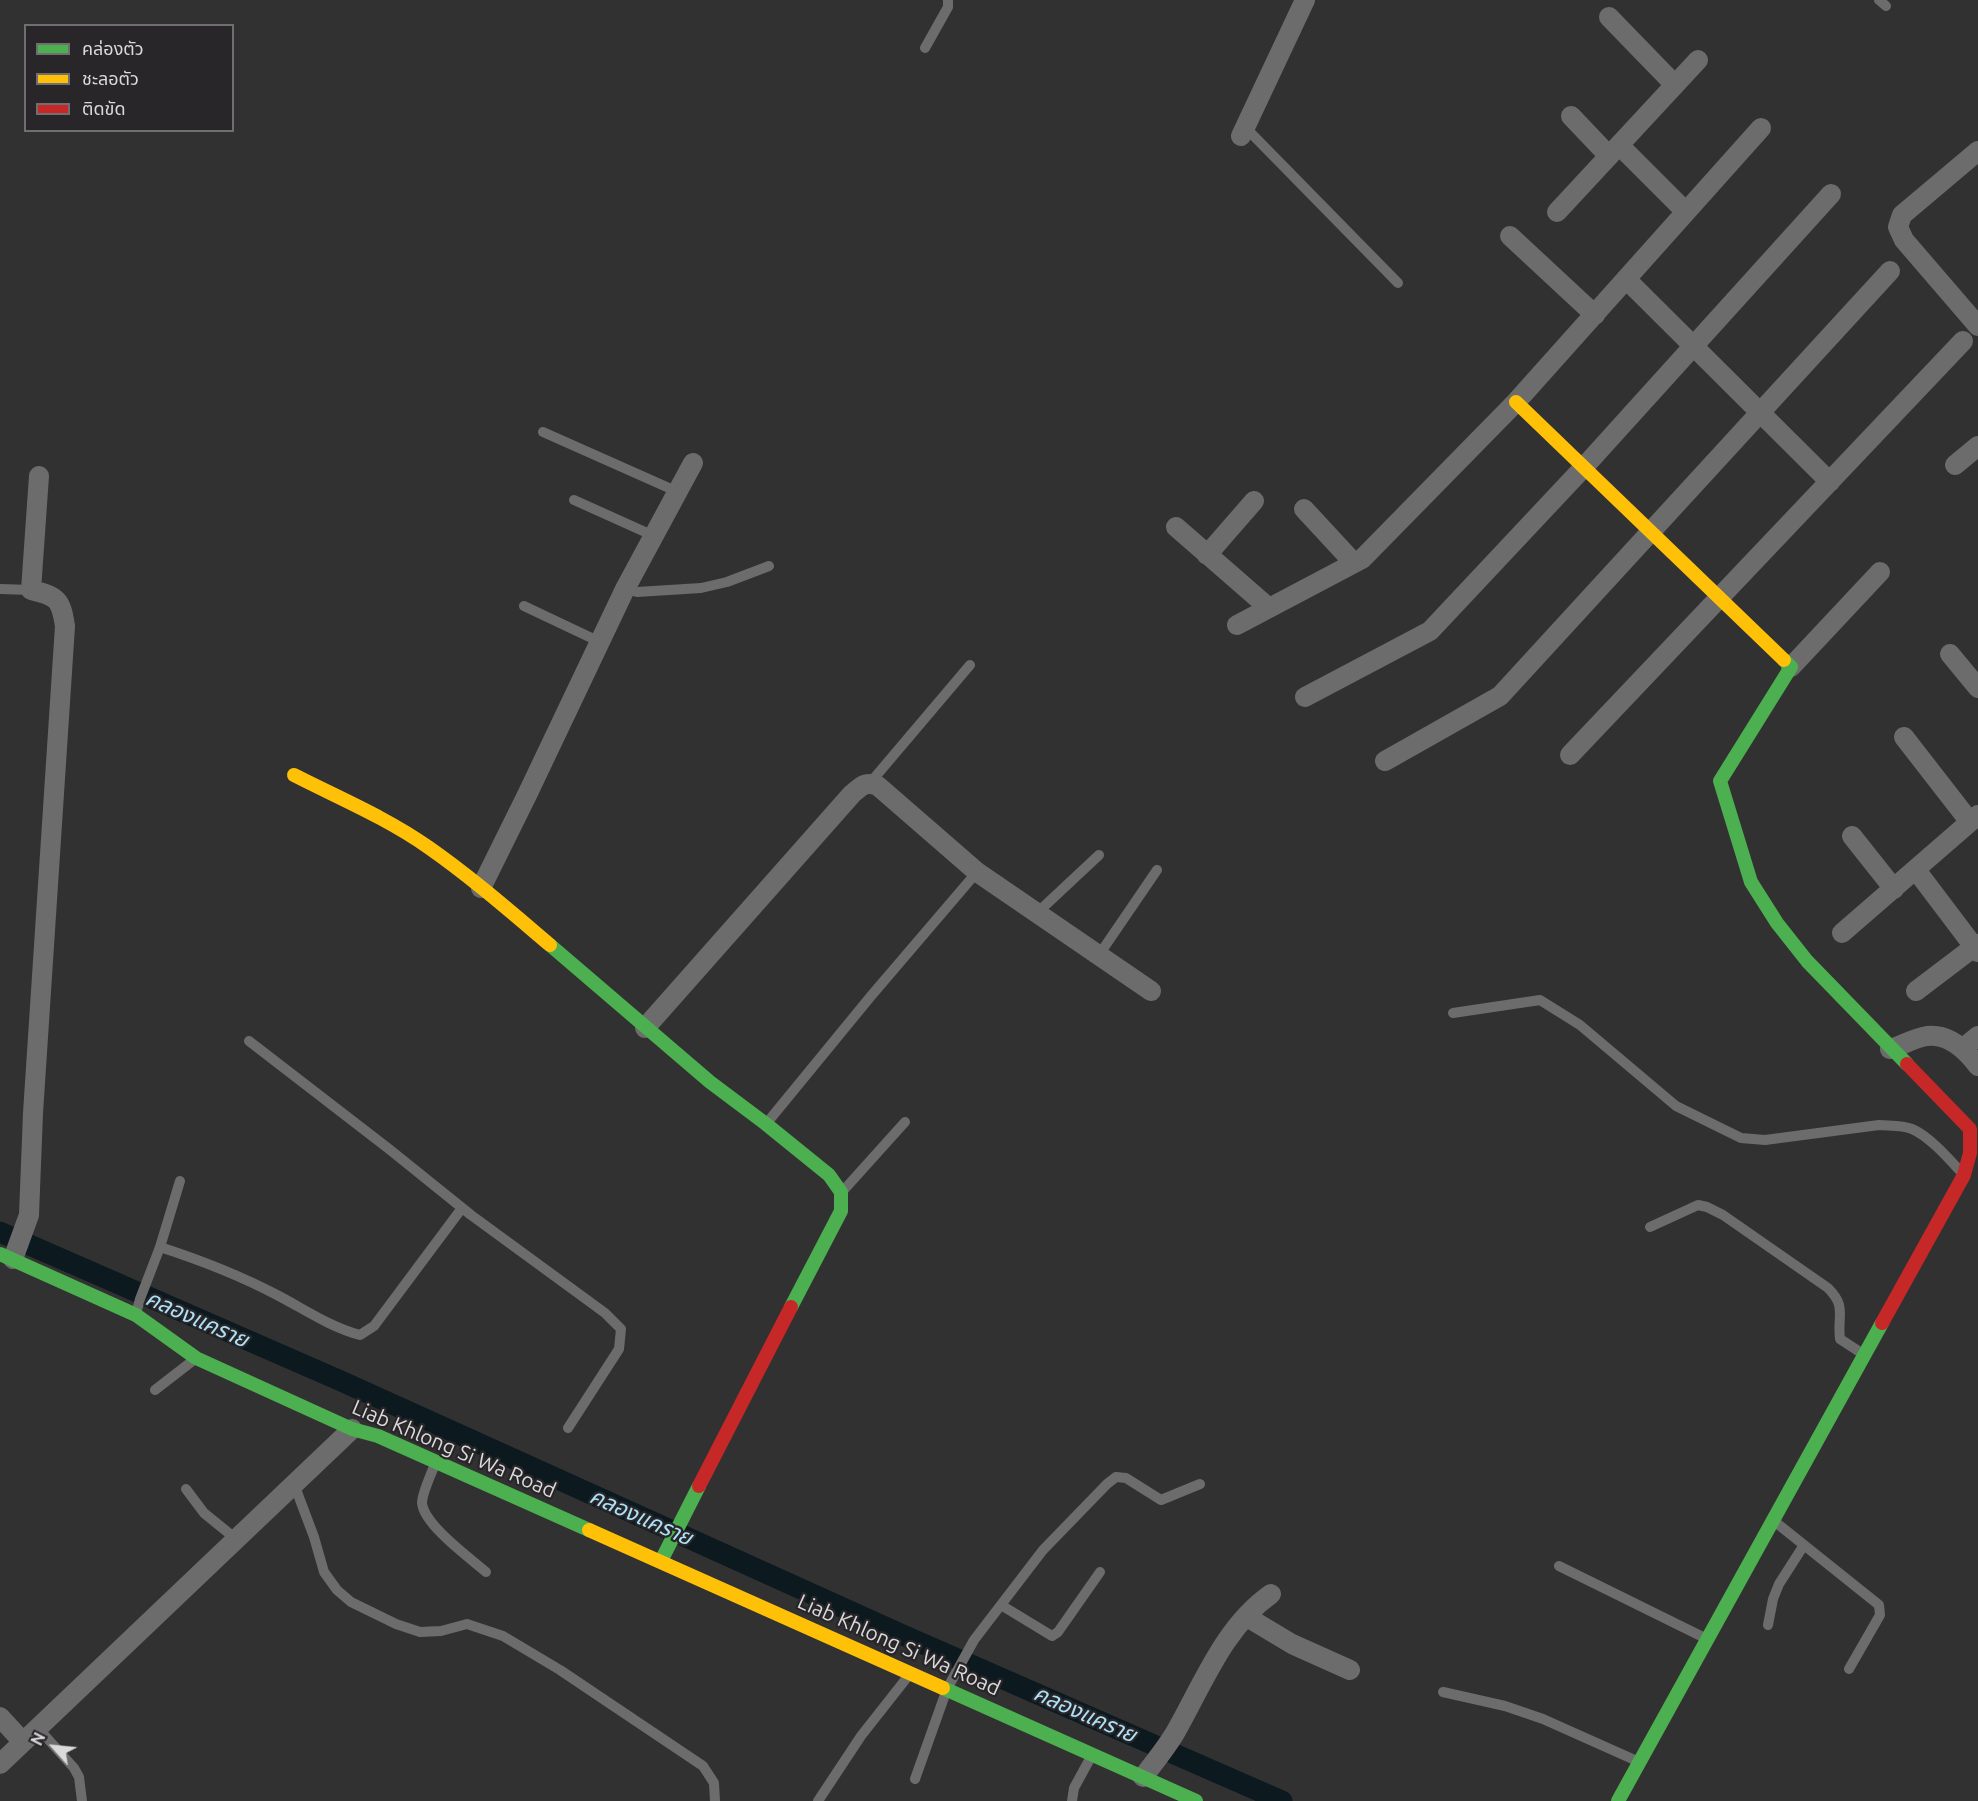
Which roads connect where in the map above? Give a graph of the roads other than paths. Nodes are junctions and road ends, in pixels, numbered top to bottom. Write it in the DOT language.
graph roads {
  1 [pos="948,0"];
  2 [pos="1305,0"];
  3 [pos="1609,17"];
  4 [pos="925,48"];
  5 [pos="1698,60"];
  6 [pos="1675,85"];
  7 [pos="1571,116"];
  8 [pos="1761,128"];
  9 [pos="1243,132"];
  10 [pos="1614,151"];
  11 [pos="1978,151"];
  12 [pos="1831,195"];
  13 [pos="1557,212"];
  14 [pos="1686,212"];
  15 [pos="1510,236"];
  16 [pos="1890,271"];
  17 [pos="1627,280"];
  18 [pos="1398,283"];
  19 [pos="1974,312"];
  20 [pos="1595,315"];
  21 [pos="1963,341"];
  22 [pos="1694,346"];
  23 [pos="1516,402"];
  24 [pos="1760,412"];
  25 [pos="543,432"];
  26 [pos="1978,446"];
  27 [pos="693,463"];
  28 [pos="1955,465"];
  29 [pos="1584,467"];
  30 [pos="39,476"];
  31 [pos="1830,482"];
  32 [pos="678,492"];
  33 [pos="574,500"];
  34 [pos="1254,501"];
  35 [pos="1304,509"];
  36 [pos="1176,527"];
  37 [pos="1650,531"];
  38 [pos="654,536"];
  39 [pos="1207,555"];
  40 [pos="1354,563"];
  41 [pos="769,566"];
  42 [pos="1880,572"];
  43 [pos="0,589"];
  44 [pos="625,589"];
  45 [pos="31,590"];
  46 [pos="1719,598"];
  47 [pos="524,606"];
  48 [pos="1269,608"];
  49 [pos="1237,625"];
  50 [pos="600,642"];
  51 [pos="1950,654"];
  52 [pos="970,665"];
  53 [pos="1791,667"];
  54 [pos="1975,679"];
  55 [pos="1305,697"];
  56 [pos="1904,737"];
  57 [pos="1570,755"];
  58 [pos="1385,761"];
  59 [pos="294,775"];
  60 [pos="870,783"];
  61 [pos="1974,818"];
  62 [pos="1852,836"];
  63 [pos="1099,855"];
  64 [pos="1157,870"];
  65 [pos="1916,870"];
  66 [pos="977,872"];
  67 [pos="481,888"];
  68 [pos="1894,889"];
  69 [pos="1037,913"];
  70 [pos="1842,933"];
  71 [pos="1977,948"];
  72 [pos="1099,955"];
  73 [pos="1151,991"];
  74 [pos="1916,991"];
  75 [pos="1452,1013"];
  76 [pos="645,1028"];
  77 [pos="249,1041"];
  78 [pos="1971,1042"];
  79 [pos="1890,1049"];
  80 [pos="1978,1066"];
  81 [pos="905,1122"];
  82 [pos="1974,1123"];
  83 [pos="766,1124"];
  84 [pos="1964,1175"];
  85 [pos="180,1181"];
  86 [pos="841,1192"];
  87 [pos="462,1208"];
  88 [pos="1650,1227"];
  89 [pos="160,1248"];
  90 [pos="10,1253"];
  91 [pos="136,1315"];
  92 [pos="1863,1354"];
  93 [pos="196,1358"];
  94 [pos="155,1390"];
  95 [pos="568,1428"];
  96 [pos="352,1429"];
  97 [pos="436,1462"];
  98 [pos="294,1484"];
  99 [pos="1200,1484"];
  100 [pos="186,1489"];
  101 [pos="1773,1520"];
  102 [pos="236,1539"];
  103 [pos="1804,1545"];
  104 [pos="661,1561"];
  105 [pos="1559,1566"];
  106 [pos="486,1572"];
  107 [pos="1100,1572"];
  108 [pos="1271,1594"];
  109 [pos="1001,1605"];
  110 [pos="1247,1617"];
  111 [pos="1768,1625"];
  112 [pos="1707,1639"];
  113 [pos="1849,1669"];
  114 [pos="1350,1670"];
  115 [pos="909,1674"];
  116 [pos="947,1689"];
  117 [pos="1443,1692"];
  118 [pos="0,1717"];
  119 [pos="38,1728"];
  120 [pos="23,1742"];
  121 [pos="1092,1755"];
  122 [pos="1640,1762"];
  123 [pos="0,1764"];
  124 [pos="1143,1778"];
  125 [pos="915,1779"];
  126 [pos="82,1801"];
  127 [pos="715,1801"];
  128 [pos="818,1801"];
  129 [pos="1072,1801"];
  130 [pos="1196,1801"];
  131 [pos="1618,1801"];
  1 -- 4 [label="lane"];
  2 -- 9 [label="street"];
  3 -- 6 [label="street"];
  5 -- 6 [label="street"];
  6 -- 10 [label="street"];
  7 -- 10 [label="street"];
  8 -- 14 [label="street"];
  9 -- 18 [label="lane"];
  10 -- 13 [label="street"];
  10 -- 14 [label="street"];
  11 -- 19 [label="street"];
  12 -- 22 [label="street"];
  14 -- 17 [label="street"];
  15 -- 20 [label="street"];
  16 -- 24 [label="street"];
  17 -- 20 [label="street"];
  17 -- 22 [label="street"];
  20 -- 23 [label="street"];
  21 -- 31 [label="street"];
  22 -- 24 [label="street"];
  22 -- 29 [label="street"];
  23 -- 29 [label="street"];
  23 -- 40 [label="street"];
  24 -- 31 [label="street"];
  24 -- 37 [label="street"];
  25 -- 32 [label="lane"];
  26 -- 28 [label="street"];
  27 -- 32 [label="street"];
  29 -- 37 [label="street"];
  29 -- 55 [label="street"];
  30 -- 45 [label="street"];
  31 -- 46 [label="street"];
  32 -- 38 [label="street"];
  33 -- 38 [label="lane"];
  34 -- 39 [label="street"];
  35 -- 40 [label="street"];
  36 -- 39 [label="street"];
  37 -- 46 [label="street"];
  37 -- 58 [label="street"];
  38 -- 44 [label="street"];
  39 -- 48 [label="street"];
  40 -- 48 [label="street"];
  41 -- 44 [label="lane"];
  42 -- 53 [label="street"];
  43 -- 45 [label="lane"];
  44 -- 50 [label="street"];
  45 -- 90 [label="street"];
  46 -- 53 [label="street"];
  46 -- 57 [label="street"];
  47 -- 50 [label="lane"];
  48 -- 49 [label="street"];
  50 -- 67 [label="street"];
  51 -- 54 [label="street"];
  52 -- 60 [label="lane"];
  53 -- 79 [label="street"];
  56 -- 61 [label="street"];
  59 -- 67 [label="street"];
  60 -- 66 [label="street"];
  60 -- 76 [label="street"];
  61 -- 65 [label="street"];
  62 -- 68 [label="street"];
  63 -- 69 [label="lane"];
  64 -- 72 [label="lane"];
  65 -- 68 [label="street"];
  65 -- 71 [label="street"];
  66 -- 69 [label="street"];
  66 -- 83 [label="lane"];
  67 -- 76 [label="street"];
  68 -- 70 [label="street"];
  69 -- 72 [label="street"];
  71 -- 74 [label="street"];
  72 -- 73 [label="street"];
  75 -- 84 [label="lane"];
  76 -- 83 [label="street"];
  77 -- 87 [label="lane"];
  78 -- 79 [label="street"];
  78 -- 80 [label="street"];
  79 -- 82 [label="street"];
  81 -- 86 [label="lane"];
  82 -- 84 [label="street"];
  83 -- 86 [label="street"];
  84 -- 92 [label="street"];
  85 -- 89 [label="lane"];
  86 -- 104 [label="street"];
  87 -- 89 [label="lane"];
  87 -- 95 [label="lane"];
  88 -- 92 [label="lane"];
  89 -- 91 [label="lane"];
  90 -- 91 [label="street, Liab Khlong Si Wa Road"];
  91 -- 93 [label="street, Liab Khlong Si Wa Road"];
  92 -- 101 [label="street"];
  93 -- 94 [label="lane"];
  93 -- 96 [label="street, Liab Khlong Si Wa Road"];
  96 -- 97 [label="street, Liab Khlong Si Wa Road"];
  96 -- 98 [label="street"];
  97 -- 104 [label="street, Liab Khlong Si Wa Road"];
  97 -- 106 [label="lane"];
  98 -- 102 [label="street"];
  98 -- 127 [label="lane"];
  99 -- 109 [label="lane"];
  100 -- 102 [label="lane"];
  101 -- 103 [label="lane"];
  101 -- 112 [label="street"];
  102 -- 119 [label="street"];
  103 -- 111 [label="lane"];
  103 -- 113 [label="lane"];
  104 -- 115 [label="street, Liab Khlong Si Wa Road"];
  105 -- 112 [label="lane"];
  107 -- 109 [label="lane"];
  108 -- 110 [label="street"];
  109 -- 116 [label="lane"];
  110 -- 114 [label="street"];
  110 -- 124 [label="street"];
  112 -- 122 [label="street"];
  115 -- 116 [label="street, Liab Khlong Si Wa Road"];
  115 -- 128 [label="lane"];
  116 -- 121 [label="street, Liab Khlong Si Wa Road"];
  116 -- 125 [label="lane"];
  117 -- 122 [label="lane"];
  118 -- 120 [label="street"];
  119 -- 120 [label="street"];
  119 -- 126 [label="lane"];
  120 -- 123 [label="street"];
  121 -- 124 [label="street, Liab Khlong Si Wa Road"];
  121 -- 129 [label="lane"];
  122 -- 131 [label="street"];
  124 -- 130 [label="street, Liab Khlong Si Wa Road"];
}
